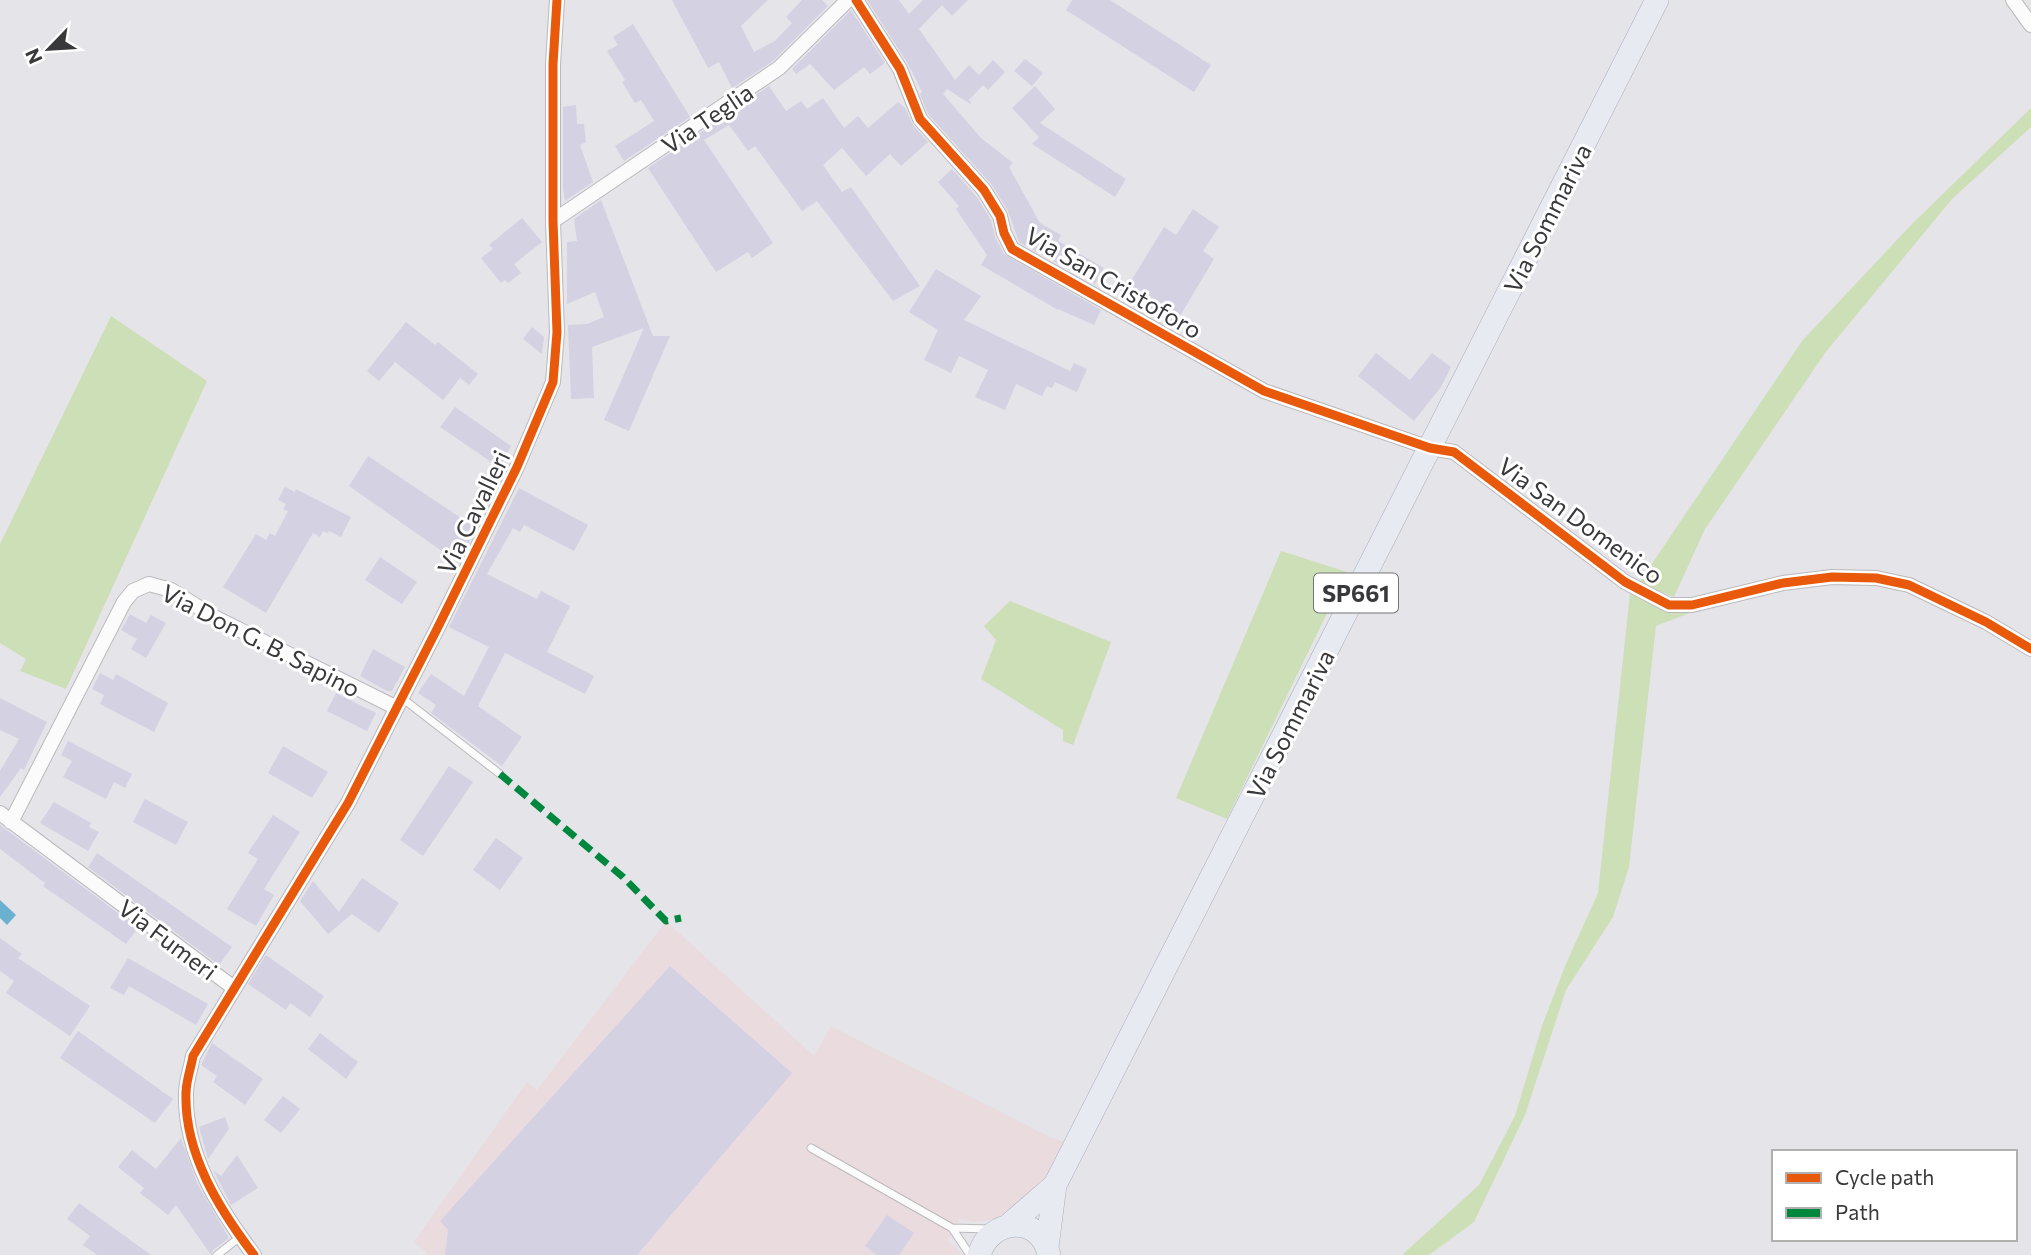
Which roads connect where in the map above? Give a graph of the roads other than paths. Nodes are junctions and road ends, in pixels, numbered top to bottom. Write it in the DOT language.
graph roads {
  1 [pos="557,0"];
  2 [pos="848,0"];
  3 [pos="856,0"];
  4 [pos="1657,0"];
  5 [pos="2013,0"];
  6 [pos="2031,25"];
  7 [pos="553,220"];
  8 [pos="1430,448"];
  9 [pos="2031,649"];
  10 [pos="399,703"];
  11 [pos="500,775"];
  12 [pos="6,818"];
  13 [pos="234,988"];
  14 [pos="811,1148"];
  15 [pos="1055,1185"];
  16 [pos="1004,1227"];
  17 [pos="952,1228"];
  18 [pos="240,1237"];
  19 [pos="1048,1251"];
  20 [pos="217,1255"];
  21 [pos="254,1255"];
  22 [pos="970,1255"];
  23 [pos="979,1255"];
  1 -- 7 [label="street, Via Cavalleri"];
  2 -- 7 [label="street, Via Teglia"];
  3 -- 8 [label="street, Via San Cristoforo"];
  4 -- 8 [label="main road, Via Sommariva / SP661"];
  5 -- 6 [label="street"];
  7 -- 10 [label="street, Via Cavalleri"];
  8 -- 9 [label="street, Via San Domenico"];
  8 -- 15 [label="main road, Via Sommariva / SP661"];
  10 -- 11 [label="lane"];
  10 -- 12 [label="street, Via Don G. B. Sapino"];
  10 -- 13 [label="street, Via Cavalleri"];
  12 -- 13 [label="street, Via Fumeri"];
  13 -- 18 [label="street, Via Fumeri"];
  14 -- 17 [label="lane"];
  15 -- 16 [label="main road, Via Sommariva / SP661"];
  15 -- 19 [label="main road, Via Sommariva / SP661"];
  16 -- 17 [label="lane"];
  16 -- 19 [label="main road"];
  16 -- 23 [label="main road, Via Sommariva"];
  17 -- 22 [label="lane"];
  18 -- 20 [label="lane"];
  18 -- 21 [label="street, Via Fumeri"];
}
